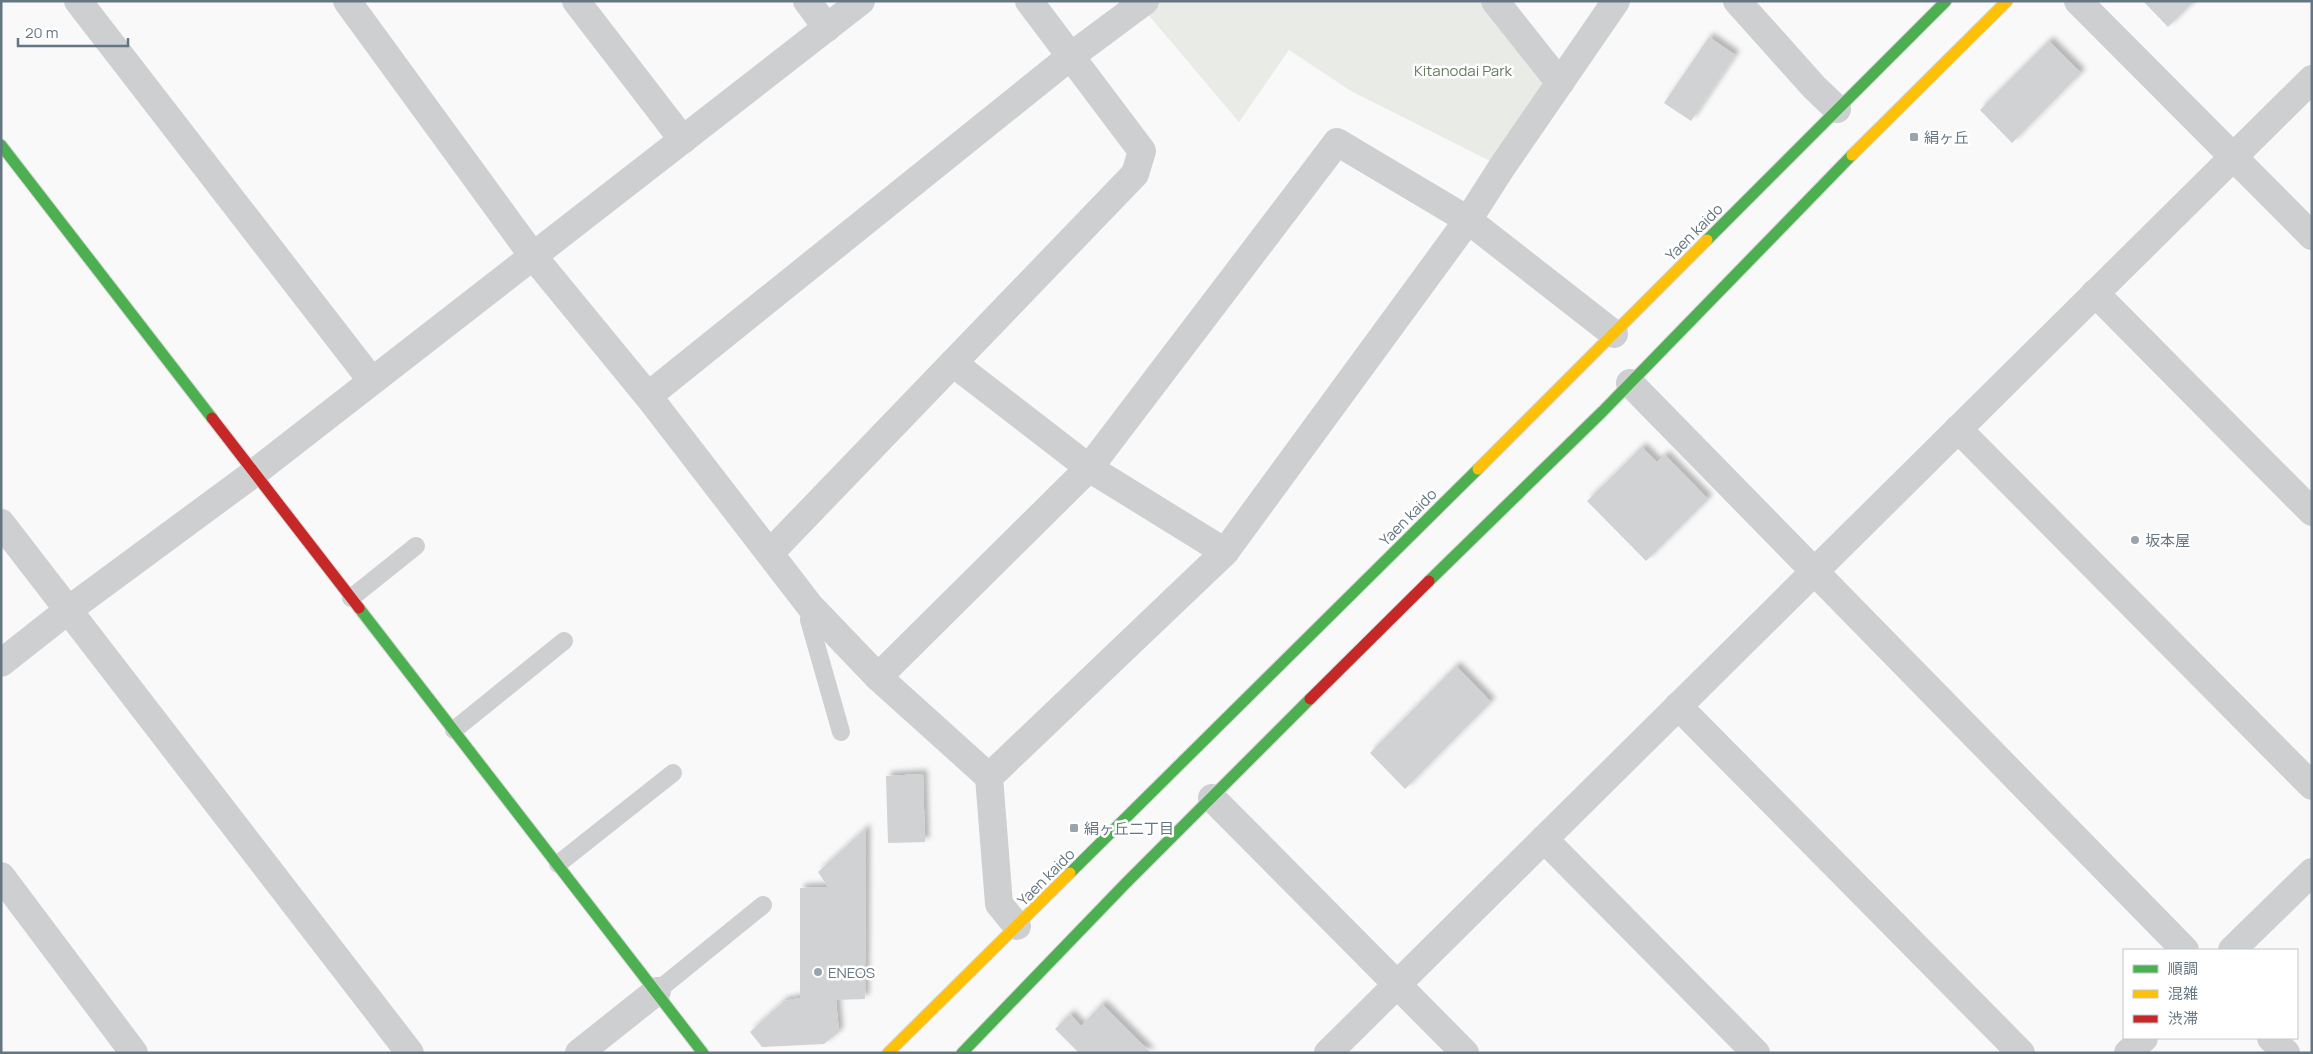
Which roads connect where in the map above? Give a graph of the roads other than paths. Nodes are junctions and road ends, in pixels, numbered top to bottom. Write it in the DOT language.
graph roads {
  1 [pos="78,1"];
  2 [pos="347,1"];
  3 [pos="576,1"];
  4 [pos="807,1"];
  5 [pos="861,1"];
  6 [pos="1029,1"];
  7 [pos="1145,1"];
  8 [pos="1495,1"];
  9 [pos="1616,1"];
  10 [pos="1737,1"];
  11 [pos="1946,1"];
  12 [pos="2006,1"];
  13 [pos="2078,1"];
  14 [pos="827,28"];
  15 [pos="1071,56"];
  16 [pos="2312,79"];
  17 [pos="1560,83"];
  18 [pos="1837,109"];
  19 [pos="683,140"];
  20 [pos="1,146"];
  21 [pos="2233,157"];
  22 [pos="1468,220"];
  23 [pos="2312,236"];
  24 [pos="533,256"];
  25 [pos="2095,293"];
  26 [pos="1614,334"];
  27 [pos="953,363"];
  28 [pos="372,382"];
  29 [pos="1630,383"];
  30 [pos="648,396"];
  31 [pos="1958,429"];
  32 [pos="1089,468"];
  33 [pos="254,473"];
  34 [pos="2312,512"];
  35 [pos="1,523"];
  36 [pos="416,546"];
  37 [pos="1225,552"];
  38 [pos="770,553"];
  39 [pos="1814,571"];
  40 [pos="351,598"];
  41 [pos="810,606"];
  42 [pos="68,611"];
  43 [pos="564,641"];
  44 [pos="1,663"];
  45 [pos="878,677"];
  46 [pos="1678,706"];
  47 [pos="454,730"];
  48 [pos="841,732"];
  49 [pos="673,773"];
  50 [pos="988,777"];
  51 [pos="2312,786"];
  52 [pos="1212,798"];
  53 [pos="1544,839"];
  54 [pos="558,864"];
  55 [pos="2312,872"];
  56 [pos="1,876"];
  57 [pos="763,905"];
  58 [pos="1017,926"];
  59 [pos="2184,949"];
  60 [pos="2233,949"];
  61 [pos="1396,985"];
  62 [pos="657,991"];
  63 [pos="2143,1039"];
  64 [pos="2272,1039"];
  65 [pos="134,1053"];
  66 [pos="410,1053"];
  67 [pos="579,1053"];
  68 [pos="703,1053"];
  69 [pos="888,1053"];
  70 [pos="962,1053"];
  71 [pos="1328,1053"];
  72 [pos="1465,1053"];
  73 [pos="1756,1053"];
  74 [pos="2021,1053"];
  75 [pos="2128,1053"];
  76 [pos="2286,1053"];
  1 -- 28 [label="street"];
  2 -- 24 [label="street"];
  3 -- 19 [label="street"];
  4 -- 14 [label="street"];
  5 -- 14 [label="street"];
  6 -- 15 [label="street"];
  7 -- 15 [label="street"];
  8 -- 17 [label="street"];
  9 -- 17 [label="street"];
  10 -- 18 [label="street"];
  11 -- 18 [label="main road, Yaen kaido"];
  12 -- 29 [label="main road"];
  13 -- 21 [label="street"];
  14 -- 19 [label="street"];
  15 -- 27 [label="street"];
  15 -- 30 [label="street"];
  16 -- 21 [label="street"];
  17 -- 22 [label="street"];
  18 -- 26 [label="main road, Yaen kaido"];
  19 -- 24 [label="street"];
  20 -- 33 [label="main road"];
  21 -- 23 [label="street"];
  21 -- 25 [label="street"];
  22 -- 26 [label="street"];
  22 -- 32 [label="street"];
  22 -- 37 [label="street"];
  24 -- 28 [label="street"];
  24 -- 30 [label="street"];
  25 -- 31 [label="street"];
  25 -- 34 [label="street"];
  26 -- 58 [label="main road, Yaen kaido"];
  27 -- 32 [label="street"];
  27 -- 38 [label="street"];
  28 -- 33 [label="street"];
  29 -- 39 [label="street"];
  29 -- 52 [label="main road"];
  30 -- 38 [label="street"];
  31 -- 39 [label="street"];
  31 -- 51 [label="street"];
  32 -- 37 [label="street"];
  32 -- 45 [label="street"];
  33 -- 40 [label="main road"];
  33 -- 42 [label="street"];
  35 -- 42 [label="street"];
  36 -- 40 [label="lane"];
  37 -- 50 [label="street"];
  38 -- 41 [label="street"];
  39 -- 46 [label="street"];
  39 -- 59 [label="street"];
  40 -- 47 [label="main road"];
  41 -- 45 [label="street"];
  41 -- 48 [label="lane"];
  42 -- 44 [label="street"];
  42 -- 66 [label="street"];
  43 -- 47 [label="lane"];
  45 -- 50 [label="street"];
  46 -- 53 [label="street"];
  46 -- 74 [label="street"];
  47 -- 54 [label="main road"];
  49 -- 54 [label="lane"];
  50 -- 58 [label="street"];
  52 -- 61 [label="street"];
  52 -- 70 [label="main road"];
  53 -- 61 [label="street"];
  53 -- 73 [label="street"];
  54 -- 62 [label="main road"];
  55 -- 60 [label="street"];
  56 -- 65 [label="street"];
  57 -- 62 [label="lane"];
  58 -- 69 [label="main road, Yaen kaido"];
  61 -- 71 [label="street"];
  61 -- 72 [label="street"];
  62 -- 67 [label="street"];
  62 -- 68 [label="main road"];
  63 -- 75 [label="street"];
  64 -- 76 [label="street"];
}
